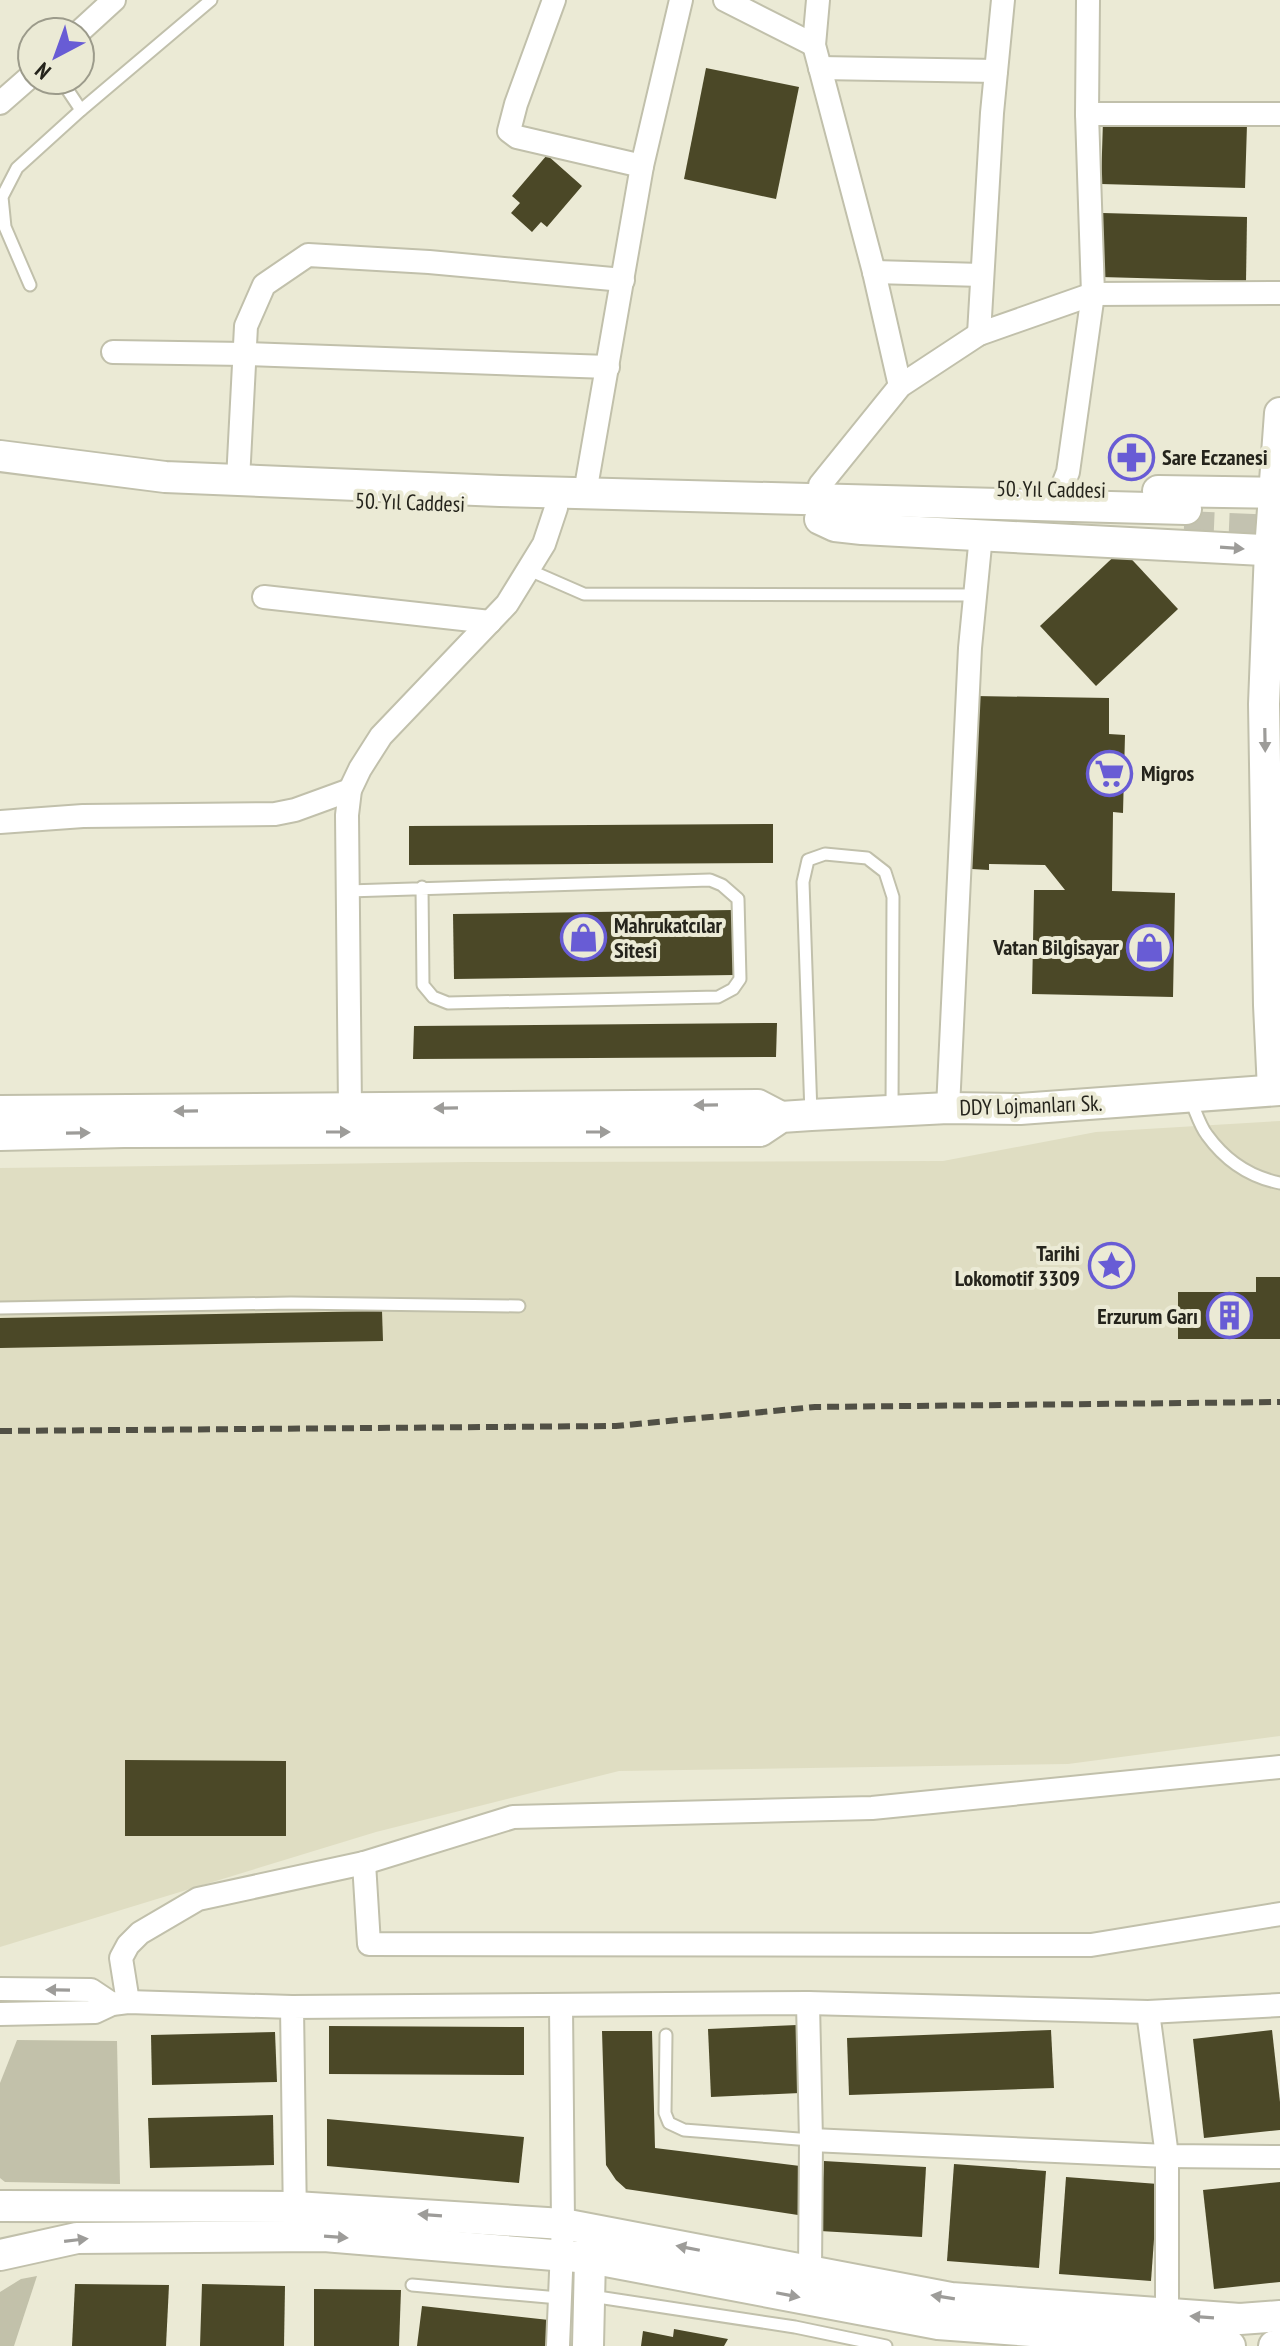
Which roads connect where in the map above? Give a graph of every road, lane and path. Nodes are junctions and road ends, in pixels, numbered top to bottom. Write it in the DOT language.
graph roads {
  1 [pos="114,0"];
  2 [pos="211,0"];
  3 [pos="554,0"];
  4 [pos="681,0"];
  5 [pos="725,0"];
  6 [pos="818,0"];
  7 [pos="1003,0"];
  8 [pos="1088,0"];
  9 [pos="96,16"];
  10 [pos="814,45"];
  11 [pos="820,68"];
  12 [pos="996,71"];
  13 [pos="16,89"];
  14 [pos="72,96"];
  15 [pos="0,103"];
  16 [pos="81,110"];
  17 [pos="1087,114"];
  18 [pos="1280,114"];
  19 [pos="642,166"];
  20 [pos="874,272"];
  21 [pos="982,275"];
  22 [pos="623,280"];
  23 [pos="30,285"];
  24 [pos="1280,293"];
  25 [pos="1093,294"];
  26 [pos="979,334"];
  27 [pos="113,352"];
  28 [pos="245,354"];
  29 [pos="608,367"];
  30 [pos="900,386"];
  31 [pos="1280,413"];
  32 [pos="0,456"];
  33 [pos="0,472"];
  34 [pos="238,480"];
  35 [pos="820,485"];
  36 [pos="1061,490"];
  37 [pos="585,493"];
  38 [pos="1278,493"];
  39 [pos="777,498"];
  40 [pos="556,508"];
  41 [pos="820,519"];
  42 [pos="981,535"];
  43 [pos="1275,551"];
  44 [pos="529,570"];
  45 [pos="975,595"];
  46 [pos="264,597"];
  47 [pos="490,622"];
  48 [pos="1272,704"];
  49 [pos="350,790"];
  50 [pos="0,822"];
  51 [pos="422,887"];
  52 [pos="348,891"];
  53 [pos="1277,1090"];
  54 [pos="1189,1096"];
  55 [pos="948,1108"];
  56 [pos="350,1109"];
  57 [pos="0,1111"];
  58 [pos="892,1111"];
  59 [pos="811,1115"];
  60 [pos="781,1117"];
  61 [pos="0,1135"];
  62 [pos="1280,1183"];
  63 [pos="519,1306"];
  64 [pos="0,1308"];
  65 [pos="1280,1767"];
  66 [pos="364,1863"];
  67 [pos="1278,1916"];
  68 [pos="0,1989"];
  69 [pos="120,2003"];
  70 [pos="808,2003"];
  71 [pos="561,2005"];
  72 [pos="1280,2005"];
  73 [pos="292,2007"];
  74 [pos="1148,2012"];
  75 [pos="0,2014"];
  76 [pos="666,2035"];
  77 [pos="811,2140"];
  78 [pos="1167,2156"];
  79 [pos="1280,2157"];
  80 [pos="0,2206"];
  81 [pos="295,2207"];
  82 [pos="563,2224"];
  83 [pos="294,2238"];
  84 [pos="582,2248"];
  85 [pos="0,2255"];
  86 [pos="810,2272"];
  87 [pos="412,2285"];
  88 [pos="574,2297"];
  89 [pos="1167,2314"];
  90 [pos="1280,2316"];
  91 [pos="937,2335"];
  92 [pos="558,2346"];
  93 [pos="588,2346"];
  94 [pos="886,2346"];
  95 [pos="1230,2346"];
  1 -- 9 [label="street"];
  2 -- 16 [label="lane"];
  3 -- 19 [label="street"];
  4 -- 19 [label="street"];
  5 -- 10 [label="street"];
  6 -- 10 [label="street"];
  7 -- 12 [label="street"];
  8 -- 17 [label="street"];
  10 -- 11 [label="street"];
  11 -- 12 [label="street"];
  11 -- 20 [label="street"];
  12 -- 21 [label="street"];
  13 -- 15 [label="street"];
  14 -- 16 [label="lane"];
  16 -- 23 [label="lane"];
  17 -- 18 [label="street"];
  17 -- 25 [label="street"];
  19 -- 22 [label="street"];
  20 -- 21 [label="street"];
  20 -- 30 [label="street"];
  21 -- 26 [label="street"];
  22 -- 28 [label="street"];
  22 -- 29 [label="street"];
  24 -- 25 [label="street"];
  25 -- 26 [label="street"];
  25 -- 36 [label="street"];
  26 -- 30 [label="street"];
  27 -- 28 [label="street"];
  28 -- 29 [label="street"];
  28 -- 34 [label="street"];
  29 -- 37 [label="street"];
  30 -- 35 [label="street"];
  31 -- 38 [label="street"];
  32 -- 34 [label="street, 50. Yıl Caddesi"];
  33 -- 40 [label="street, 50. Yıl Caddesi"];
  34 -- 37 [label="street, 50. Yıl Caddesi"];
  35 -- 36 [label="street, 50. Yıl Caddesi"];
  35 -- 39 [label="street, 50. Yıl Caddesi"];
  36 -- 38 [label="street, 50. Yıl Caddesi"];
  37 -- 39 [label="street, 50. Yıl Caddesi"];
  38 -- 43 [label="street"];
  39 -- 41 [label="street, 50. Yıl Caddesi"];
  40 -- 41 [label="street, 50. Yıl Caddesi"];
  40 -- 44 [label="street"];
  41 -- 42 [label="street, 50. Yıl Caddesi"];
  42 -- 43 [label="street, 50. Yıl Caddesi, one-way"];
  42 -- 45 [label="street"];
  43 -- 48 [label="street"];
  44 -- 45 [label="lane"];
  44 -- 47 [label="street"];
  45 -- 55 [label="street"];
  46 -- 47 [label="street"];
  47 -- 49 [label="street"];
  48 -- 53 [label="street, one-way"];
  49 -- 50 [label="street"];
  49 -- 52 [label="street"];
  51 -- 51 [label="lane"];
  51 -- 52 [label="lane"];
  52 -- 56 [label="street"];
  53 -- 54 [label="street, DDY Lojmanları Sk."];
  54 -- 55 [label="street, DDY Lojmanları Sk."];
  54 -- 62 [label="lane"];
  55 -- 58 [label="street, DDY Lojmanları Sk."];
  56 -- 57 [label="street, one-way"];
  60 -- 56 [label="street, one-way"];
  58 -- 59 [label="street, DDY Lojmanları Sk."];
  58 -- 59 [label="lane"];
  59 -- 60 [label="street, DDY Lojmanları Sk."];
  61 -- 60 [label="street, one-way"];
  63 -- 64 [label="lane"];
  65 -- 66 [label="street"];
  66 -- 67 [label="street"];
  66 -- 69 [label="street"];
  69 -- 68 [label="street, one-way"];
  69 -- 73 [label="street"];
  69 -- 75 [label="street"];
  70 -- 71 [label="street"];
  70 -- 74 [label="street"];
  70 -- 77 [label="street"];
  71 -- 73 [label="street"];
  71 -- 82 [label="street"];
  72 -- 74 [label="street"];
  73 -- 81 [label="street"];
  74 -- 78 [label="street"];
  76 -- 77 [label="lane"];
  77 -- 78 [label="street"];
  77 -- 86 [label="street"];
  78 -- 79 [label="street"];
  78 -- 89 [label="street"];
  80 -- 81 [label="street"];
  82 -- 81 [label="street, one-way"];
  81 -- 83 [label="street"];
  82 -- 84 [label="street"];
  83 -- 84 [label="street, one-way"];
  85 -- 83 [label="street, one-way"];
  86 -- 84 [label="street, one-way"];
  84 -- 88 [label="street"];
  84 -- 91 [label="street, one-way"];
  89 -- 86 [label="street, one-way"];
  87 -- 88 [label="lane"];
  88 -- 92 [label="street"];
  88 -- 93 [label="street"];
  88 -- 94 [label="lane"];
  90 -- 89 [label="street, one-way"];
  91 -- 95 [label="street"];
}
